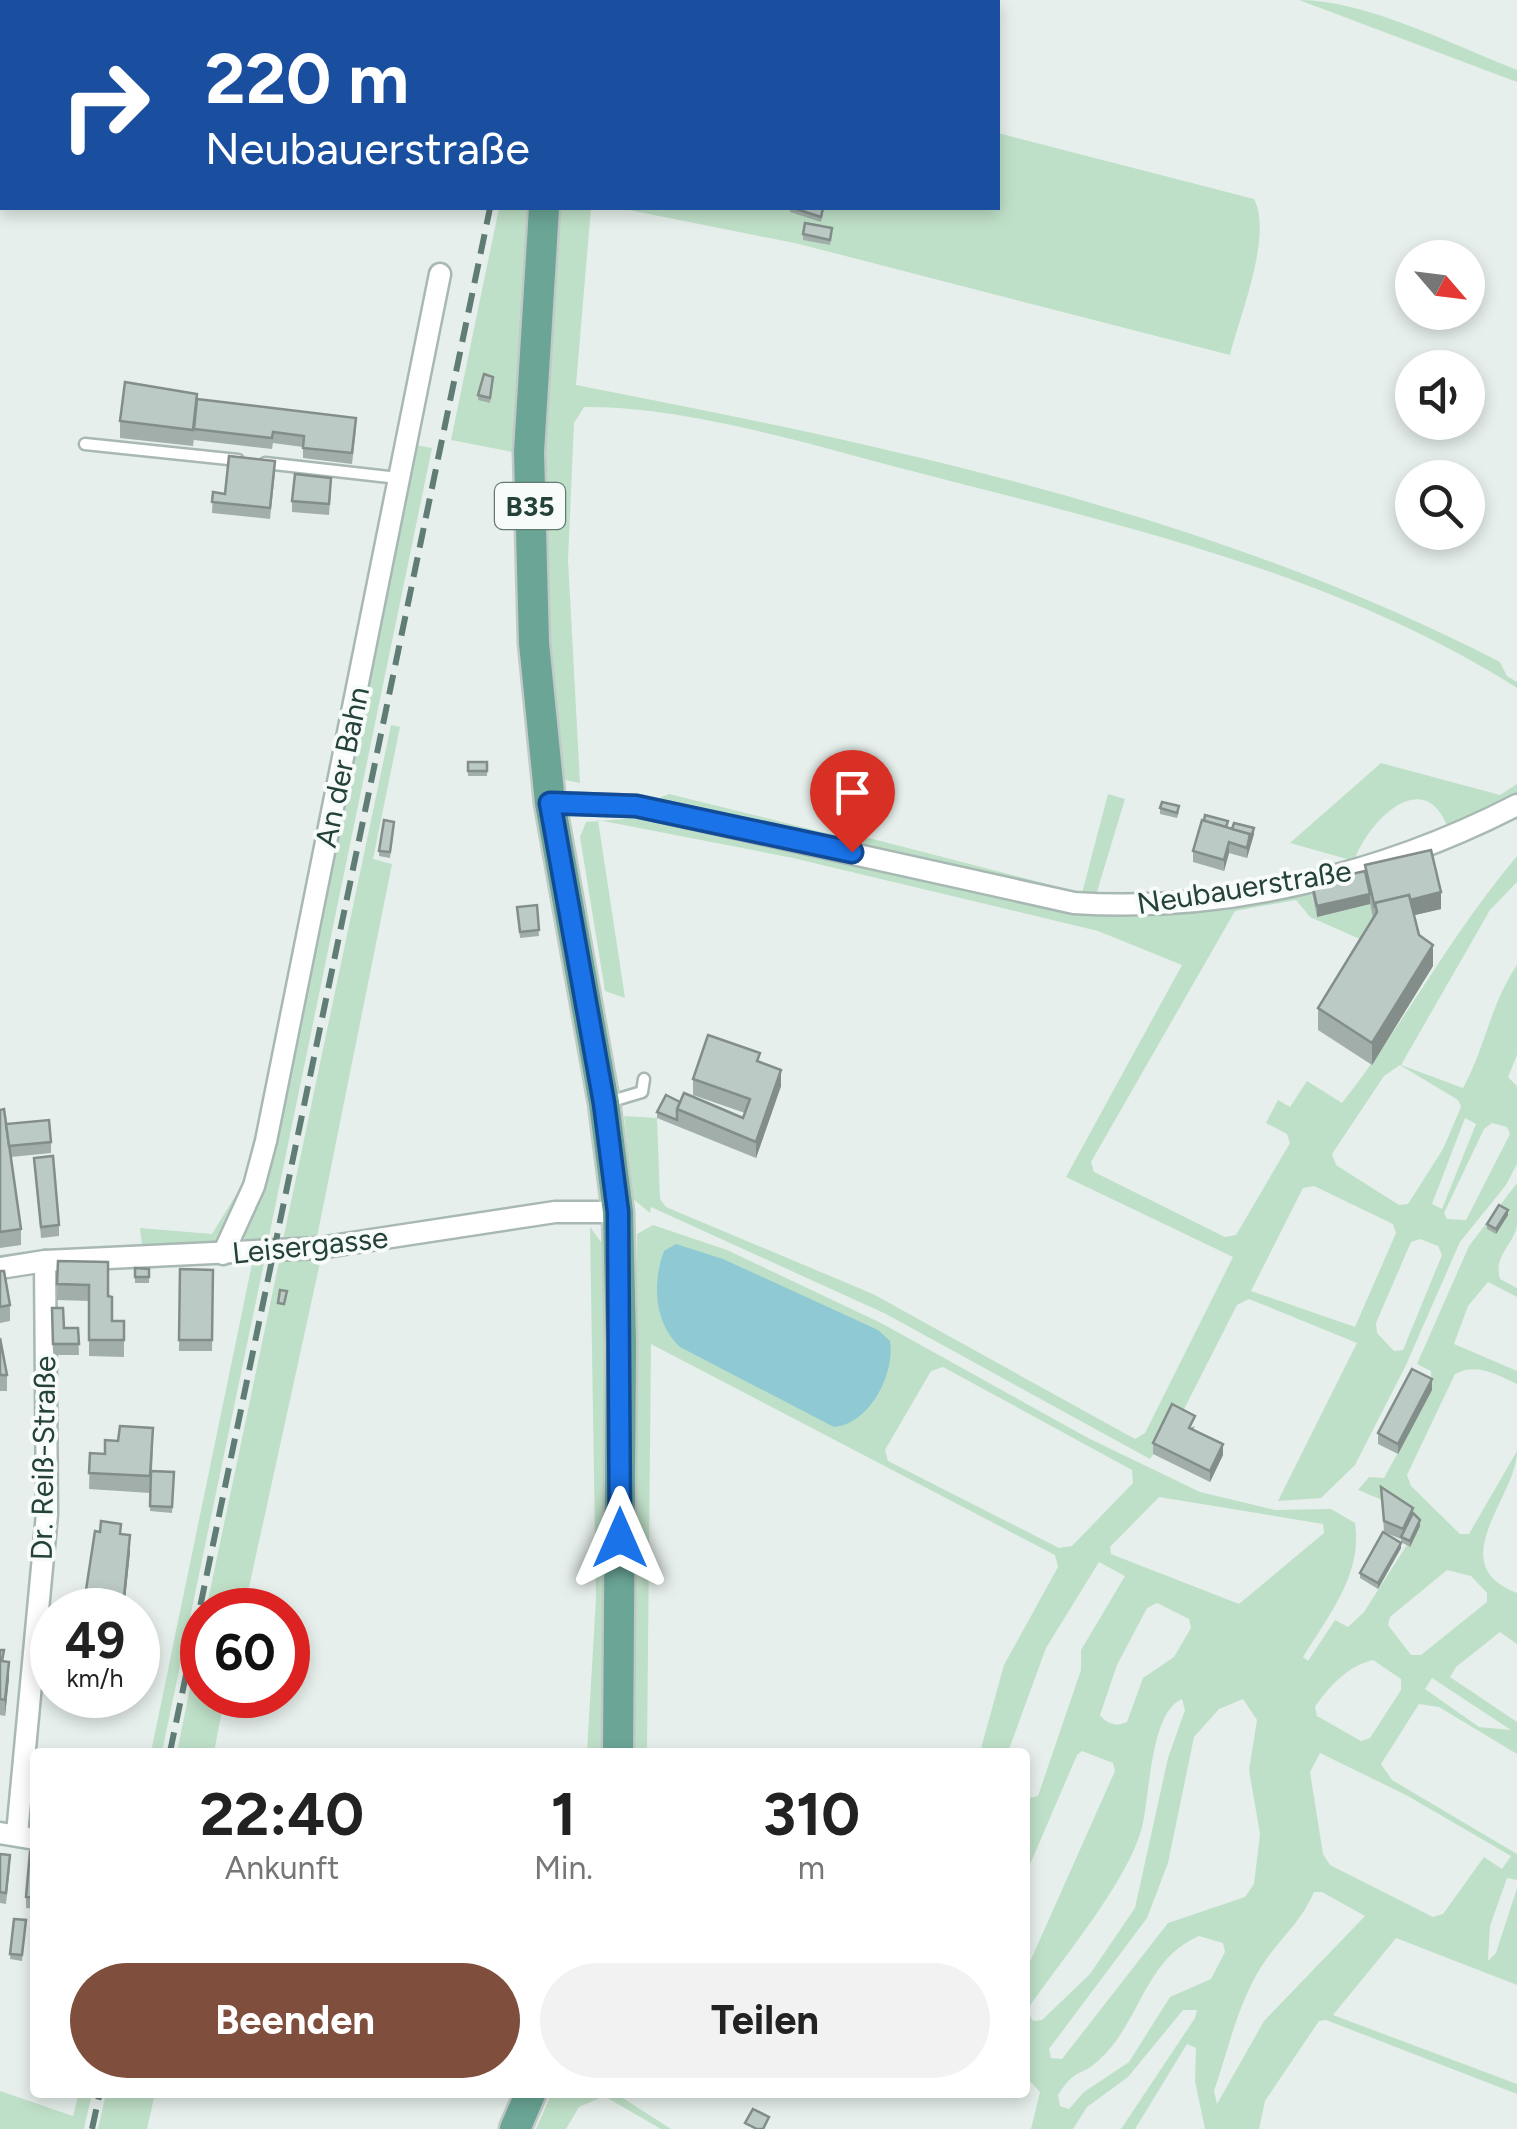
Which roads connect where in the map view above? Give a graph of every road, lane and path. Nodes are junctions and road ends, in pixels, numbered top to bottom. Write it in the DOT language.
graph roads {
  1 [pos="544,210"];
  2 [pos="440,274"];
  3 [pos="85,444"];
  4 [pos="398,478"];
  5 [pos="550,803"];
  6 [pos="1517,805"];
  7 [pos="644,1080"];
  8 [pos="604,1103"];
  9 [pos="618,1212"];
  10 [pos="224,1254"];
  11 [pos="44,1261"];
  12 [pos="0,1268"];
  13 [pos="618,1748"];
  14 [pos="17,1835"];
  15 [pos="528,2098"];
  16 [pos="515,2129"];
  1 -- 5 [label="main road, B35"];
  2 -- 4 [label="street, An der Bahn"];
  3 -- 4 [label="lane"];
  4 -- 10 [label="street, An der Bahn"];
  5 -- 6 [label="street, Neubauerstraße"];
  5 -- 8 [label="main road, B35"];
  7 -- 8 [label="lane"];
  8 -- 9 [label="main road, B35"];
  9 -- 10 [label="street, Leisergasse"];
  9 -- 13 [label="main road, B35"];
  10 -- 11 [label="street, Leisergasse"];
  11 -- 12 [label="street, Leisergasse"];
  11 -- 14 [label="street, Dr. Reiß-Straße"];
  15 -- 16 [label="main road"];
}
